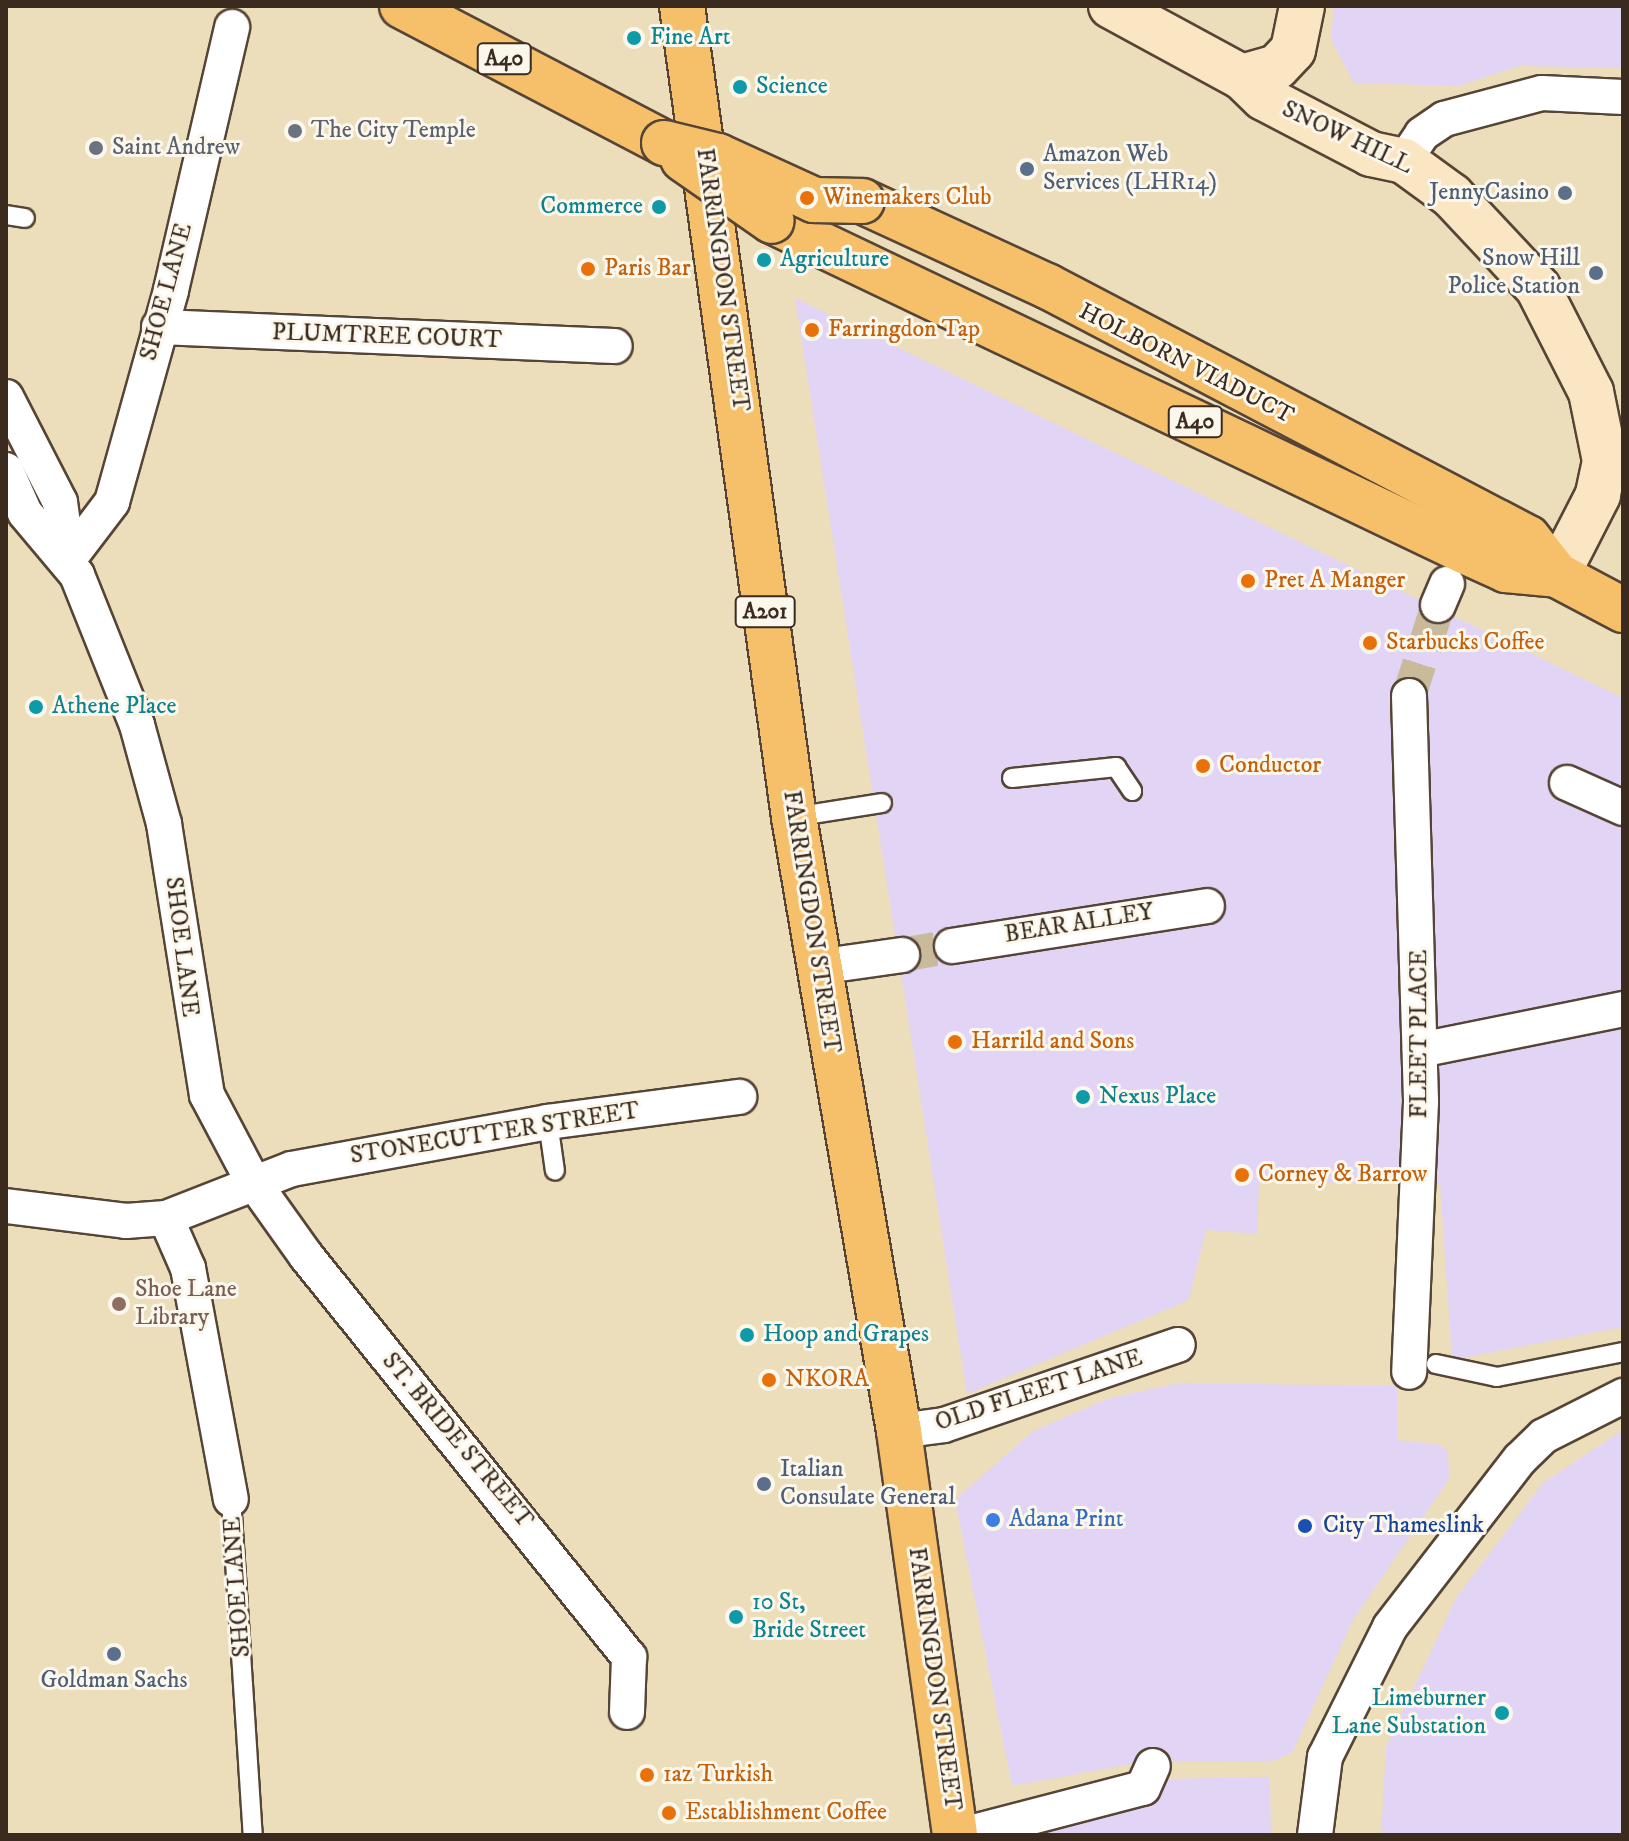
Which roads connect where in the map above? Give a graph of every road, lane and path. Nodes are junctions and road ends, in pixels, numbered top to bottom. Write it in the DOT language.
graph roads {
  1 [pos="402,6"];
  2 [pos="682,6"];
  3 [pos="1111,6"];
  4 [pos="1302,6"];
  5 [pos="232,27"];
  6 [pos="1242,77"];
  7 [pos="1623,97"];
  8 [pos="664,143"];
  9 [pos="1404,161"];
  10 [pos="6,215"];
  11 [pos="25,218"];
  12 [pos="851,226"];
  13 [pos="159,327"];
  14 [pos="615,346"];
  15 [pos="6,397"];
  16 [pos="6,470"];
  17 [pos="68,560"];
  18 [pos="1557,575"];
  19 [pos="1623,610"];
  20 [pos="1409,696"];
  21 [pos="1012,778"];
  22 [pos="1567,783"];
  23 [pos="1132,791"];
  24 [pos="882,803"];
  25 [pos="1623,808"];
  26 [pos="794,817"];
  27 [pos="1207,906"];
  28 [pos="952,946"];
  29 [pos="902,955"];
  30 [pos="818,967"];
  31 [pos="1623,1009"];
  32 [pos="1420,1050"];
  33 [pos="739,1097"];
  34 [pos="548,1122"];
  35 [pos="555,1171"];
  36 [pos="252,1180"];
  37 [pos="6,1206"];
  38 [pos="166,1218"];
  39 [pos="1178,1345"];
  40 [pos="1623,1352"];
  41 [pos="1422,1368"];
  42 [pos="1623,1396"];
  43 [pos="899,1431"];
  44 [pos="231,1499"];
  45 [pos="627,1712"];
  46 [pos="1153,1766"];
  47 [pos="253,1835"];
  48 [pos="955,1835"];
  49 [pos="962,1835"];
  50 [pos="1315,1835"];
  1 -- 8 [label="main road, HOLBORN VIADUCT / A40"];
  2 -- 26 [label="main road, FARRINGDON STREET / A201"];
  3 -- 6 [label="street, SNOW HILL"];
  4 -- 6 [label="street"];
  5 -- 13 [label="street, SHOE LANE"];
  6 -- 9 [label="street, SNOW HILL"];
  7 -- 9 [label="street"];
  8 -- 12 [label="main road, HOLBORN VIADUCT / A40, bridge"];
  8 -- 12 [label="main road, HOLBORN VIADUCT / A40, bridge"];
  9 -- 18 [label="street, SNOW HILL"];
  10 -- 11 [label="lane"];
  12 -- 18 [label="main road, HOLBORN VIADUCT / A40"];
  12 -- 18 [label="main road, HOLBORN VIADUCT / A40"];
  13 -- 14 [label="street, PLUMTREE COURT"];
  13 -- 17 [label="street, SHOE LANE"];
  15 -- 17 [label="street"];
  16 -- 17 [label="street"];
  17 -- 36 [label="street, SHOE LANE"];
  18 -- 19 [label="main road, HOLBORN VIADUCT / A40"];
  20 -- 32 [label="street, FLEET PLACE"];
  21 -- 23 [label="lane"];
  22 -- 25 [label="street"];
  24 -- 26 [label="lane"];
  26 -- 30 [label="main road, FARRINGDON STREET / A201"];
  27 -- 28 [label="street, BEAR ALLEY"];
  29 -- 30 [label="street"];
  30 -- 43 [label="main road, FARRINGDON STREET / A201"];
  31 -- 32 [label="street"];
  32 -- 41 [label="street, FLEET PLACE"];
  33 -- 34 [label="street, STONECUTTER STREET"];
  34 -- 35 [label="lane"];
  34 -- 36 [label="street, STONECUTTER STREET"];
  36 -- 38 [label="street"];
  36 -- 45 [label="street, ST. BRIDE STREET"];
  37 -- 38 [label="street"];
  38 -- 44 [label="street, SHOE LANE"];
  39 -- 43 [label="street, OLD FLEET LANE"];
  40 -- 41 [label="lane"];
  42 -- 50 [label="street"];
  43 -- 48 [label="main road, FARRINGDON STREET / A201"];
  44 -- 47 [label="lane, SHOE LANE"];
  46 -- 49 [label="street"];
}
